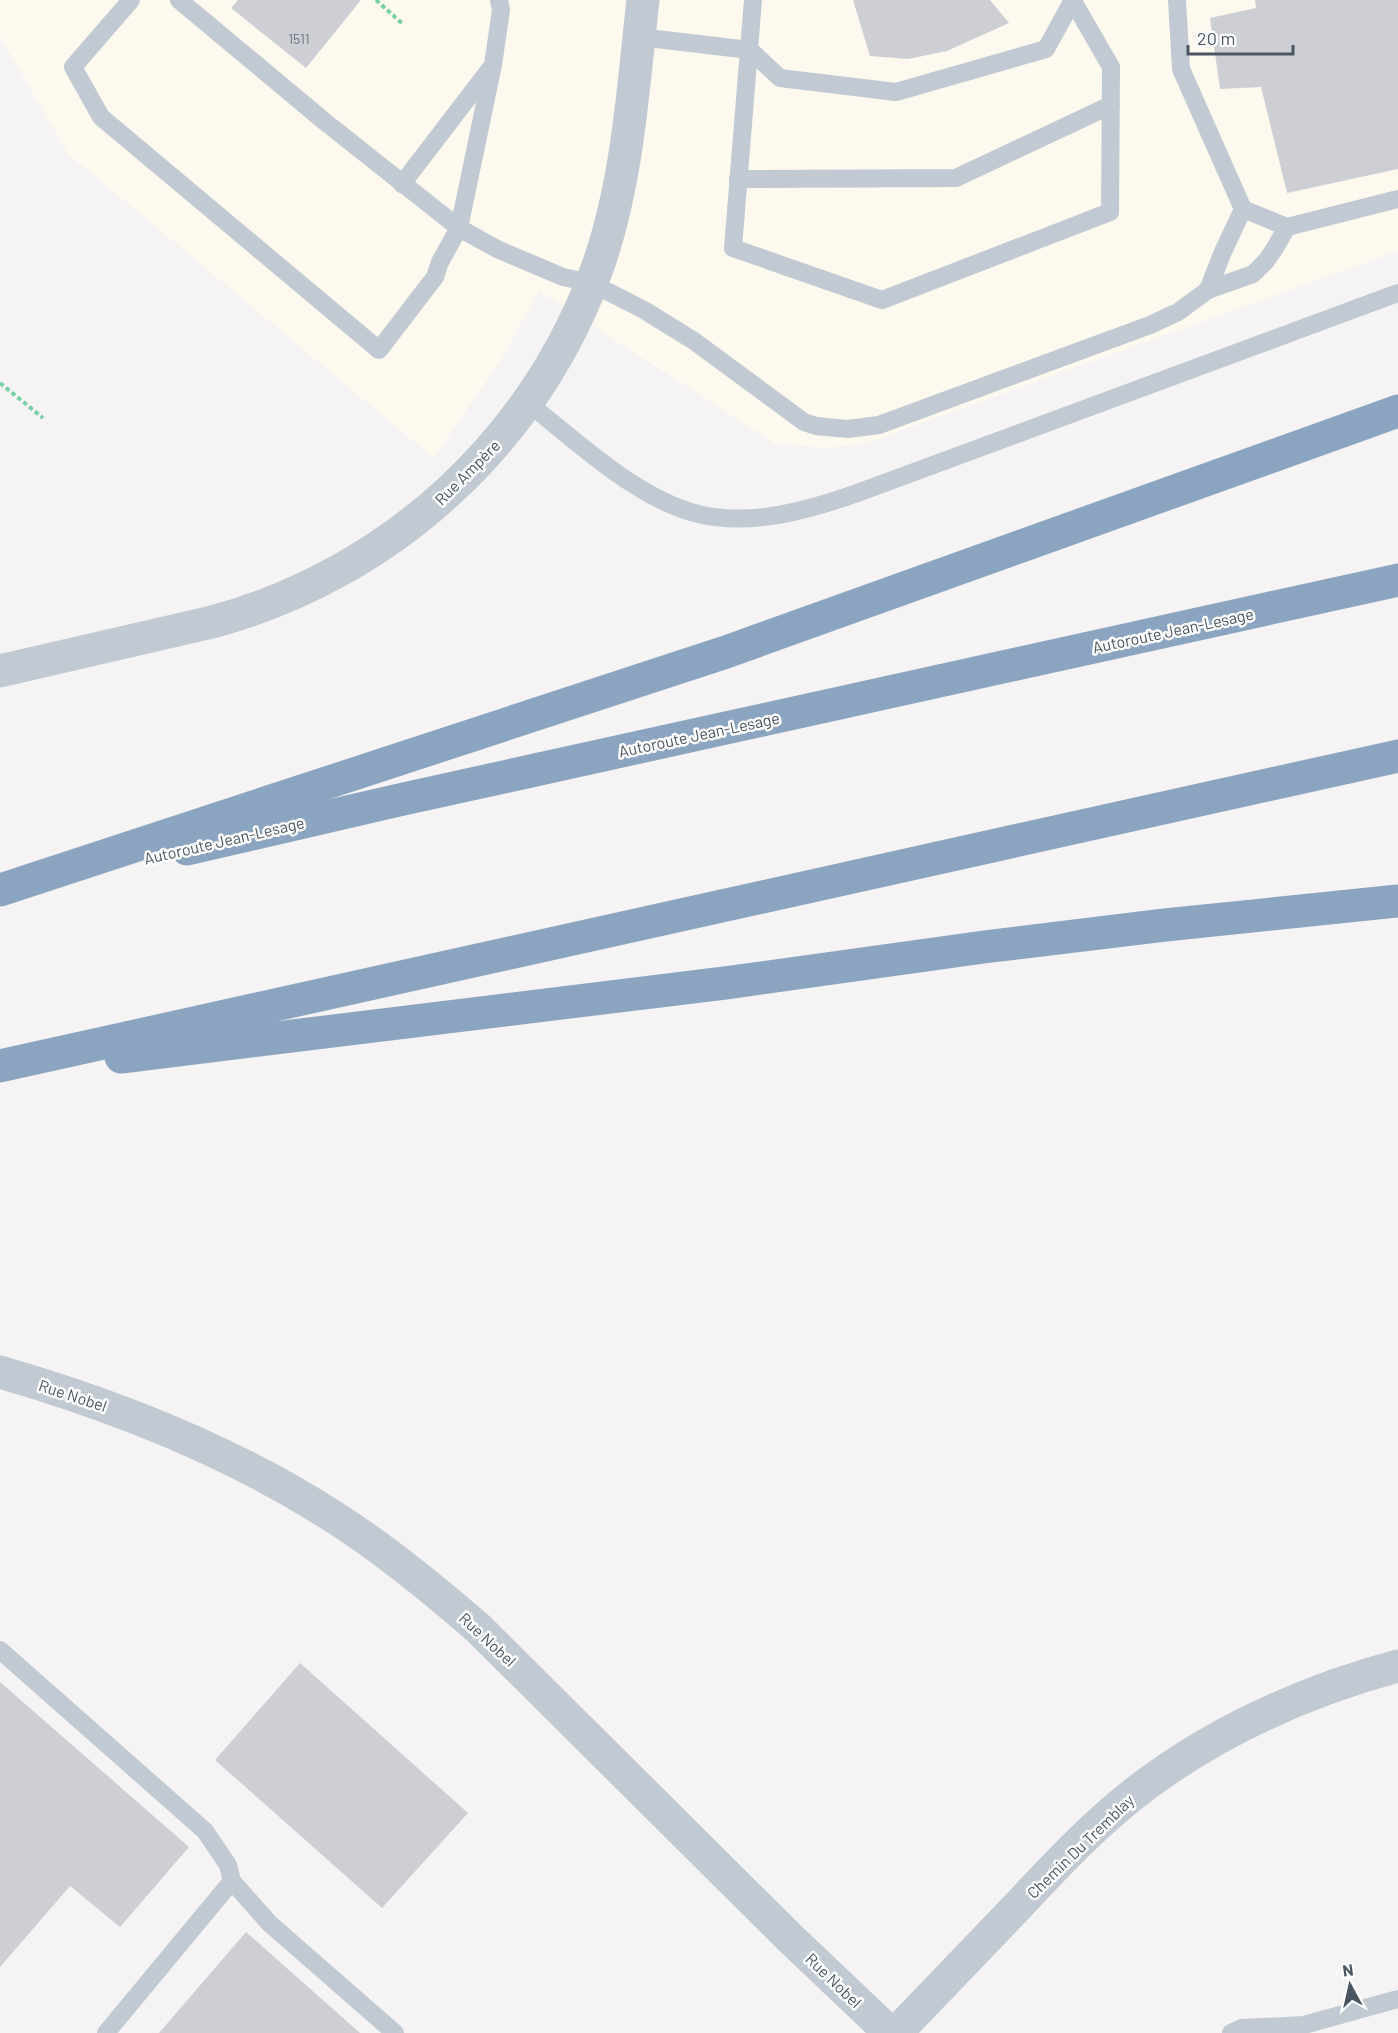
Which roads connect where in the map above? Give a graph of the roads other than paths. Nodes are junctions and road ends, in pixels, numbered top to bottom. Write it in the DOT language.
graph roads {
  1 [pos="131,0"];
  2 [pos="178,0"];
  3 [pos="499,0"];
  4 [pos="643,0"];
  5 [pos="753,0"];
  6 [pos="1073,0"];
  7 [pos="1177,0"];
  8 [pos="639,37"];
  9 [pos="750,50"];
  10 [pos="493,65"];
  11 [pos="1111,105"];
  12 [pos="738,179"];
  13 [pos="402,184"];
  14 [pos="1398,199"];
  15 [pos="1243,209"];
  16 [pos="1287,227"];
  17 [pos="459,228"];
  18 [pos="591,283"];
  19 [pos="1208,290"];
  20 [pos="1398,293"];
  21 [pos="527,402"];
  22 [pos="1398,411"];
  23 [pos="1398,580"];
  24 [pos="0,671"];
  25 [pos="1398,756"];
  26 [pos="0,891"];
  27 [pos="1398,901"];
  28 [pos="0,1066"];
  29 [pos="0,1072"];
  30 [pos="0,1372"];
  31 [pos="0,1650"];
  32 [pos="1398,1666"];
  33 [pos="232,1881"];
  34 [pos="1398,1999"];
  35 [pos="1305,2029"];
  36 [pos="106,2033"];
  37 [pos="395,2033"];
  38 [pos="890,2033"];
  39 [pos="896,2033"];
  40 [pos="1231,2033"];
  1 -- 17 [label="lane"];
  2 -- 13 [label="lane"];
  3 -- 10 [label="lane"];
  4 -- 8 [label="street, Rue Ampère"];
  5 -- 9 [label="lane"];
  6 -- 9 [label="lane"];
  6 -- 11 [label="lane"];
  7 -- 15 [label="lane"];
  8 -- 9 [label="lane"];
  8 -- 18 [label="street, Rue Ampère"];
  9 -- 12 [label="lane"];
  10 -- 13 [label="lane"];
  10 -- 17 [label="lane"];
  11 -- 12 [label="lane"];
  11 -- 12 [label="lane"];
  13 -- 17 [label="lane"];
  14 -- 16 [label="lane"];
  15 -- 16 [label="lane"];
  15 -- 19 [label="lane"];
  16 -- 19 [label="lane"];
  17 -- 18 [label="lane"];
  18 -- 19 [label="lane"];
  18 -- 21 [label="street, Rue Ampère"];
  20 -- 21 [label="lane"];
  21 -- 24 [label="street, Rue Ampère"];
  22 -- 26 [label="highway"];
  23 -- 26 [label="highway, Autoroute Jean-Lesage"];
  25 -- 28 [label="highway"];
  27 -- 29 [label="highway"];
  30 -- 38 [label="street, Rue Nobel"];
  31 -- 33 [label="lane"];
  32 -- 39 [label="street, Chemin Du Tremblay"];
  33 -- 36 [label="lane"];
  33 -- 37 [label="lane"];
  34 -- 35 [label="lane"];
  35 -- 40 [label="lane"];
}
